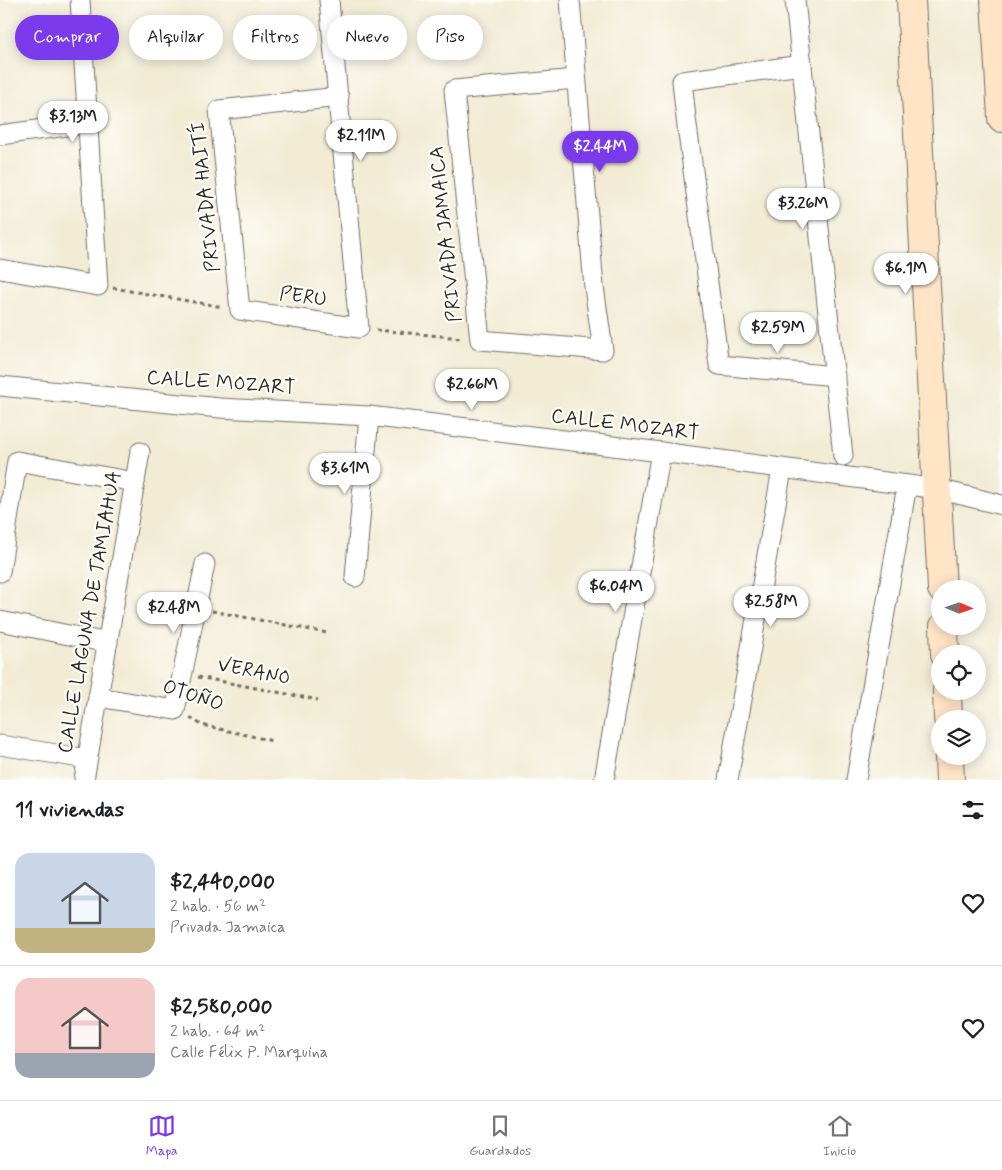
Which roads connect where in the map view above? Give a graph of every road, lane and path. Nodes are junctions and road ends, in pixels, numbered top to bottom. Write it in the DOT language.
graph roads {
  1 [pos="80,0"];
  2 [pos="329,0"];
  3 [pos="570,0"];
  4 [pos="795,0"];
  5 [pos="911,0"];
  6 [pos="997,11"];
  7 [pos="802,65"];
  8 [pos="576,79"];
  9 [pos="339,97"];
  10 [pos="1002,118"];
  11 [pos="89,123"];
  12 [pos="0,135"];
  13 [pos="0,269"];
  14 [pos="98,286"];
  15 [pos="240,310"];
  16 [pos="359,328"];
  17 [pos="480,340"];
  18 [pos="835,376"];
  19 [pos="0,386"];
  20 [pos="369,416"];
  21 [pos="140,452"];
  22 [pos="661,452"];
  23 [pos="843,456"];
  24 [pos="782,469"];
  25 [pos="135,482"];
  26 [pos="907,485"];
  27 [pos="938,489"];
  28 [pos="1002,505"];
  29 [pos="206,564"];
  30 [pos="0,572"];
  31 [pos="355,577"];
  32 [pos="942,580"];
  33 [pos="197,608"];
  34 [pos="0,621"];
  35 [pos="327,633"];
  36 [pos="108,643"];
  37 [pos="184,674"];
  38 [pos="98,697"];
  39 [pos="318,700"];
  40 [pos="175,710"];
  41 [pos="273,741"];
  42 [pos="0,745"];
  43 [pos="88,759"];
  44 [pos="949,765"];
  45 [pos="84,780"];
  46 [pos="604,780"];
  47 [pos="728,780"];
  48 [pos="856,780"];
  49 [pos="950,780"];
  1 -- 11 [label="street"];
  2 -- 9 [label="street"];
  3 -- 8 [label="street, PRIVADA JAMAICA"];
  4 -- 7 [label="street"];
  5 -- 27 [label="main road"];
  6 -- 10 [label="main road"];
  7 -- 18 [label="street"];
  7 -- 18 [label="street"];
  8 -- 17 [label="street, PRIVADA JAMAICA"];
  8 -- 17 [label="street, PRIVADA JAMAICA"];
  9 -- 15 [label="street, PRIVADA HAITÍ"];
  9 -- 16 [label="street"];
  11 -- 12 [label="street"];
  11 -- 14 [label="street"];
  13 -- 14 [label="street"];
  14 -- 15 [label="path"];
  15 -- 16 [label="street, PERU"];
  16 -- 17 [label="path"];
  18 -- 23 [label="street"];
  19 -- 20 [label="street, CALLE MOZART"];
  20 -- 22 [label="street, CALLE MOZART"];
  20 -- 31 [label="street"];
  21 -- 25 [label="street, CALLE LAGUNA DE TAMIAHUA"];
  22 -- 24 [label="street, CALLE MOZART"];
  22 -- 46 [label="street"];
  24 -- 26 [label="street, CALLE MOZART"];
  24 -- 47 [label="street"];
  25 -- 30 [label="street"];
  25 -- 36 [label="street, CALLE LAGUNA DE TAMIAHUA"];
  26 -- 27 [label="street, CALLE MOZART"];
  26 -- 48 [label="street"];
  27 -- 28 [label="street, CALLE MOZART"];
  27 -- 32 [label="main road"];
  29 -- 33 [label="street"];
  33 -- 35 [label="path"];
  33 -- 37 [label="street"];
  34 -- 36 [label="street"];
  36 -- 38 [label="street, CALLE LAGUNA DE TAMIAHUA"];
  37 -- 39 [label="path, VERANO"];
  37 -- 40 [label="street"];
  38 -- 40 [label="street, OTOÑO"];
  38 -- 43 [label="street, CALLE LAGUNA DE TAMIAHUA"];
  40 -- 41 [label="path, OTOÑO"];
  42 -- 43 [label="street"];
  43 -- 45 [label="street, CALLE LAGUNA DE TAMIAHUA"];
  44 -- 49 [label="main road"];
}
